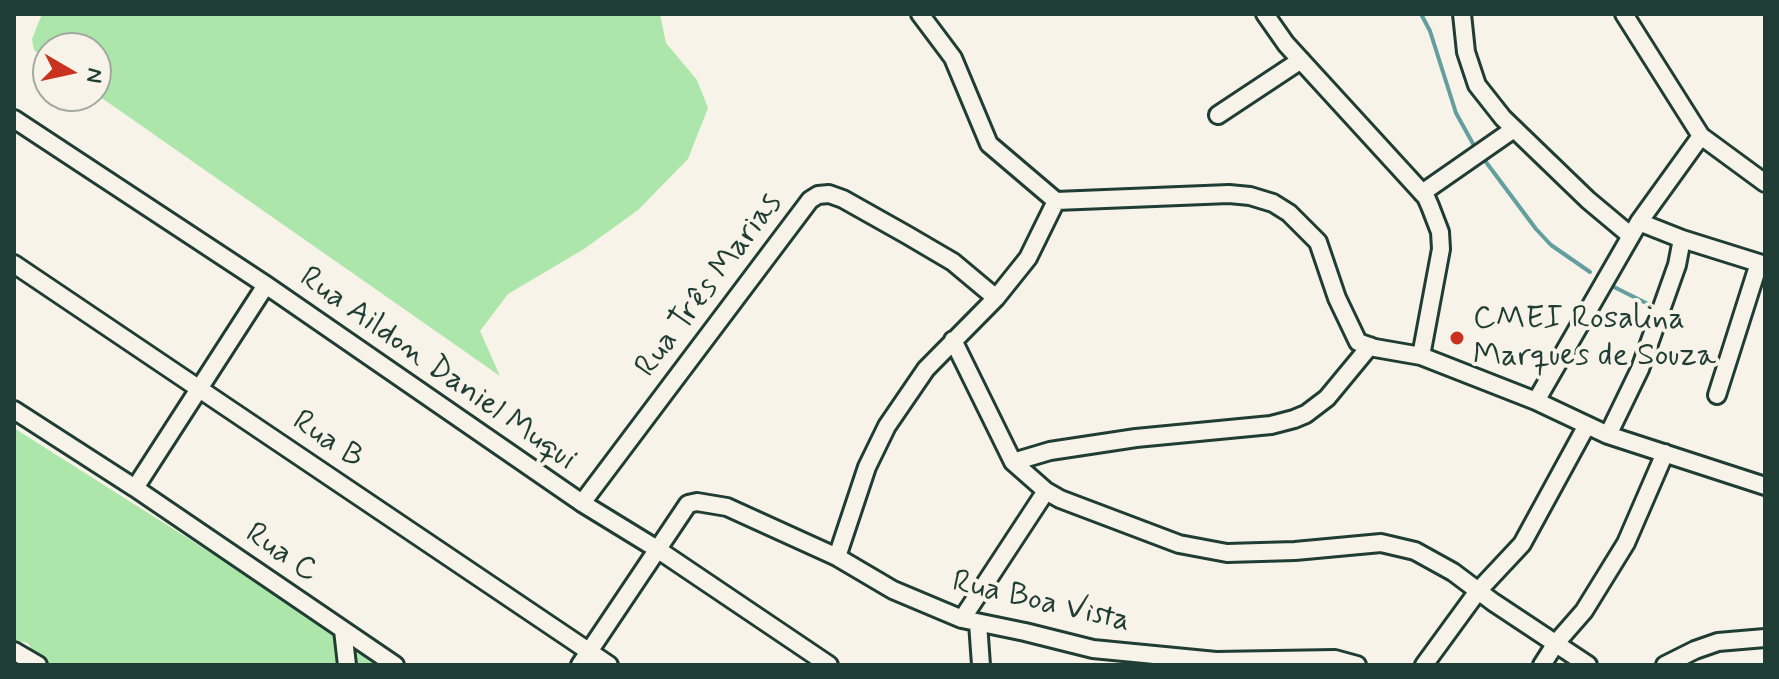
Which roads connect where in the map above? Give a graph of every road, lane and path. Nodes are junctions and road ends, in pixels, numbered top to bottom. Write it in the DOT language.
graph roads {
  1 [pos="920,14"];
  2 [pos="1265,14"];
  3 [pos="1462,14"];
  4 [pos="1624,14"];
  5 [pos="1301,60"];
  6 [pos="1218,115"];
  7 [pos="14,119"];
  8 [pos="1514,129"];
  9 [pos="1701,136"];
  10 [pos="1765,183"];
  11 [pos="1422,193"];
  12 [pos="1056,201"];
  13 [pos="1635,229"];
  14 [pos="1682,239"];
  15 [pos="14,264"];
  16 [pos="1762,264"];
  17 [pos="266,285"];
  18 [pos="996,298"];
  19 [pos="953,340"];
  20 [pos="1370,346"];
  21 [pos="1421,356"];
  22 [pos="200,390"];
  23 [pos="1717,395"];
  24 [pos="1536,401"];
  25 [pos="14,410"];
  26 [pos="1587,425"];
  27 [pos="1608,435"];
  28 [pos="1665,453"];
  29 [pos="1013,462"];
  30 [pos="1765,486"];
  31 [pos="135,488"];
  32 [pos="1046,491"];
  33 [pos="582,503"];
  34 [pos="657,549"];
  35 [pos="837,557"];
  36 [pos="1478,591"];
  37 [pos="970,621"];
  38 [pos="343,630"];
  39 [pos="1765,638"];
  40 [pos="1556,643"];
  41 [pos="14,651"];
  42 [pos="1094,657"];
  43 [pos="585,658"];
  44 [pos="1316,661"];
  45 [pos="1216,663"];
  46 [pos="38,665"];
  47 [pos="347,665"];
  48 [pos="395,665"];
  49 [pos="609,665"];
  50 [pos="829,665"];
  51 [pos="981,665"];
  52 [pos="1357,665"];
  53 [pos="1424,665"];
  54 [pos="1542,665"];
  55 [pos="1588,665"];
  56 [pos="1665,665"];
  1 -- 12 [label="street"];
  2 -- 5 [label="street"];
  3 -- 8 [label="street"];
  4 -- 9 [label="street"];
  5 -- 6 [label="street"];
  5 -- 11 [label="street"];
  7 -- 17 [label="street, Rua Aildon Daniel Muqui"];
  8 -- 11 [label="street"];
  8 -- 13 [label="street"];
  9 -- 10 [label="street"];
  9 -- 13 [label="street"];
  11 -- 21 [label="street"];
  12 -- 18 [label="street"];
  12 -- 20 [label="street"];
  13 -- 14 [label="street"];
  13 -- 24 [label="street"];
  14 -- 16 [label="street"];
  14 -- 27 [label="street"];
  15 -- 22 [label="street, Rua B"];
  16 -- 23 [label="street"];
  17 -- 22 [label="street"];
  17 -- 33 [label="street, Rua Aildon Daniel Muqui"];
  18 -- 19 [label="street"];
  18 -- 33 [label="street, Rua Três Marias"];
  19 -- 29 [label="street"];
  19 -- 35 [label="street"];
  20 -- 21 [label="street"];
  20 -- 29 [label="street"];
  21 -- 24 [label="street"];
  22 -- 31 [label="street"];
  22 -- 43 [label="street, Rua B"];
  24 -- 26 [label="street"];
  25 -- 31 [label="street, Rua C"];
  26 -- 27 [label="street"];
  26 -- 36 [label="street"];
  27 -- 28 [label="street"];
  28 -- 30 [label="street"];
  28 -- 40 [label="street"];
  29 -- 32 [label="street"];
  31 -- 38 [label="street, Rua C"];
  32 -- 36 [label="street"];
  32 -- 37 [label="street"];
  33 -- 34 [label="street, Rua Aildon Daniel Muqui"];
  34 -- 35 [label="street, Rua Boa Vista"];
  34 -- 43 [label="street"];
  34 -- 50 [label="street, Rua Aildon Daniel Muqui"];
  35 -- 37 [label="street, Rua Boa Vista"];
  36 -- 40 [label="street"];
  36 -- 53 [label="street"];
  37 -- 42 [label="street, Rua Boa Vista"];
  37 -- 51 [label="street"];
  38 -- 47 [label="street"];
  38 -- 48 [label="street, Rua C"];
  39 -- 56 [label="street"];
  40 -- 54 [label="street"];
  40 -- 55 [label="street"];
  41 -- 46 [label="street"];
  42 -- 45 [label="street, Rua Boa Vista"];
  43 -- 49 [label="street, Rua B"];
  44 -- 45 [label="street, Rua Boa Vista"];
  44 -- 52 [label="street, Rua Boa Vista"];
}
